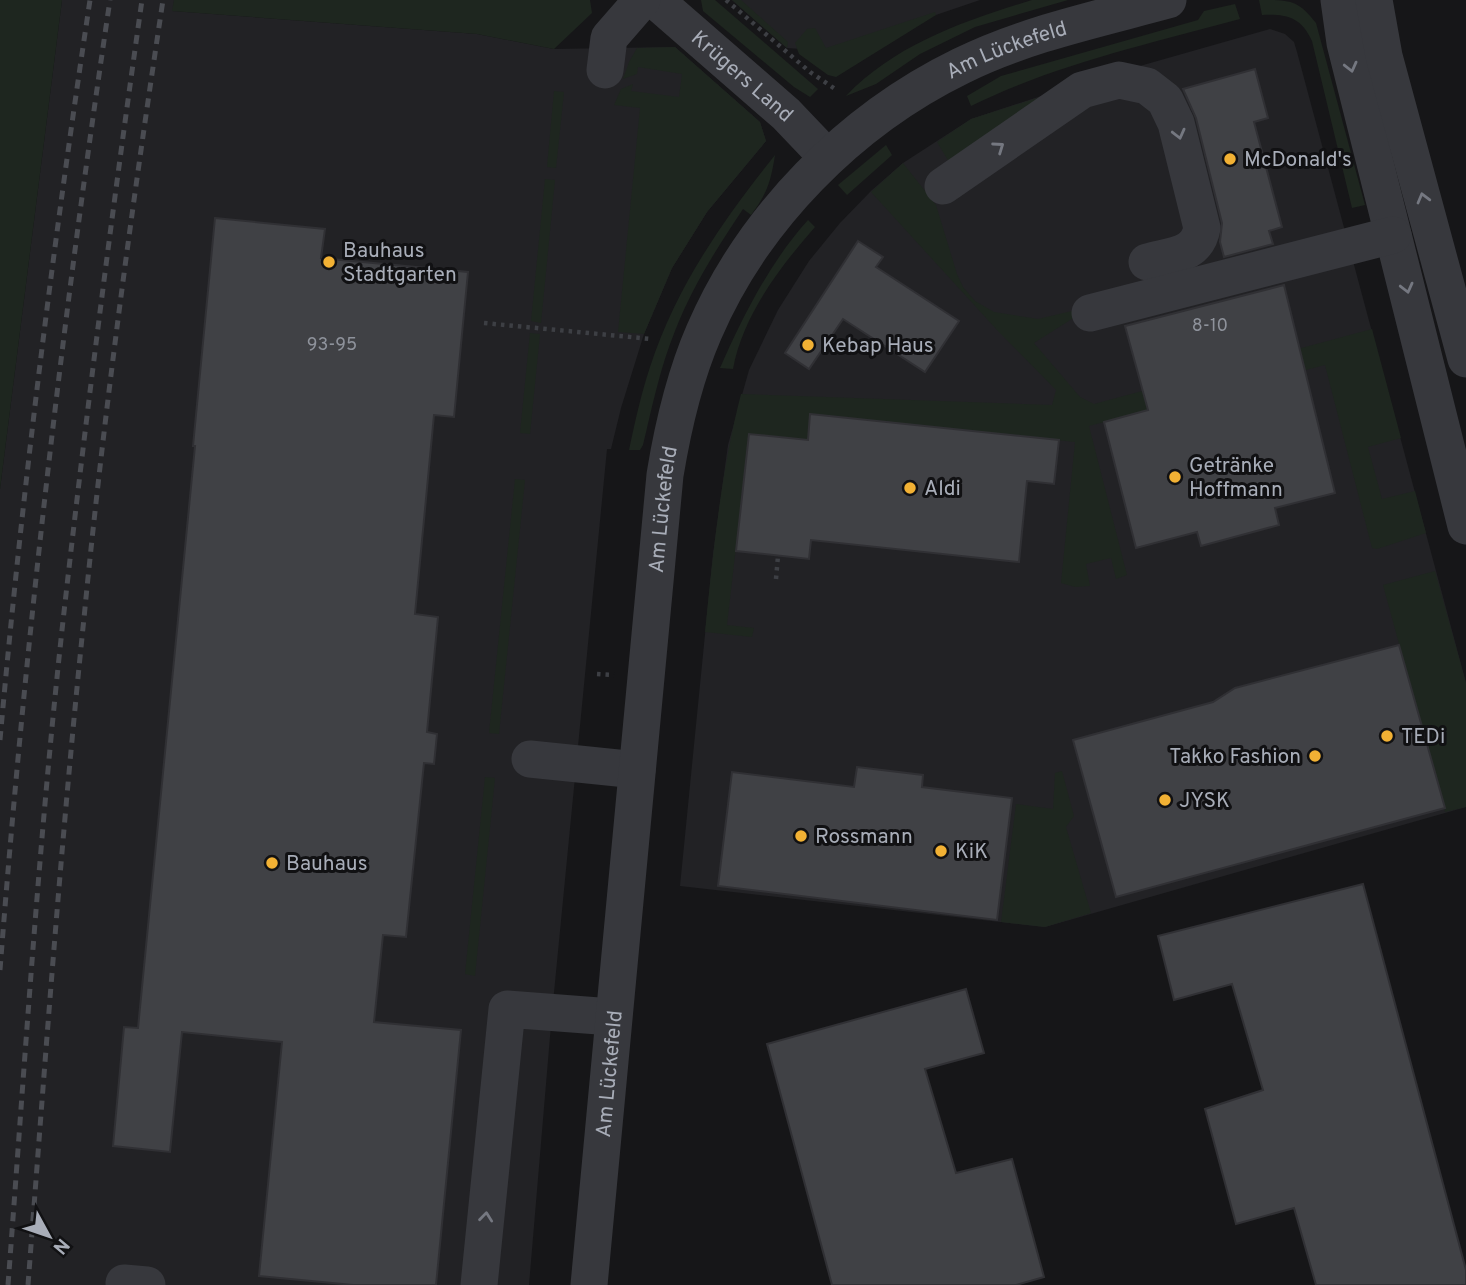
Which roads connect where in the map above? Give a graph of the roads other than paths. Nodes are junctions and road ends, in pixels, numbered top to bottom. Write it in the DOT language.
graph roads {
  1 [pos="642,0"];
  2 [pos="655,0"];
  3 [pos="1168,0"];
  4 [pos="1339,0"];
  5 [pos="1374,0"];
  6 [pos="605,70"];
  7 [pos="827,156"];
  8 [pos="943,186"];
  9 [pos="1391,225"];
  10 [pos="1225,260"];
  11 [pos="1147,262"];
  12 [pos="1090,313"];
  13 [pos="1466,359"];
  14 [pos="1466,526"];
  15 [pos="530,759"];
  16 [pos="637,770"];
  17 [pos="612,1017"];
  18 [pos="479,1285"];
  19 [pos="589,1285"];
  1 -- 6 [label="street"];
  2 -- 7 [label="street, Krügers Land"];
  3 -- 7 [label="street, Am Lückefeld"];
  4 -- 9 [label="street, one-way"];
  13 -- 5 [label="street, one-way"];
  7 -- 16 [label="street, Am Lückefeld"];
  8 -- 11 [label="street, one-way"];
  9 -- 10 [label="street"];
  9 -- 12 [label="street"];
  9 -- 14 [label="street, one-way"];
  15 -- 16 [label="street"];
  16 -- 17 [label="street, Am Lückefeld"];
  18 -- 17 [label="street, one-way"];
  17 -- 19 [label="street, Am Lückefeld"];
}
